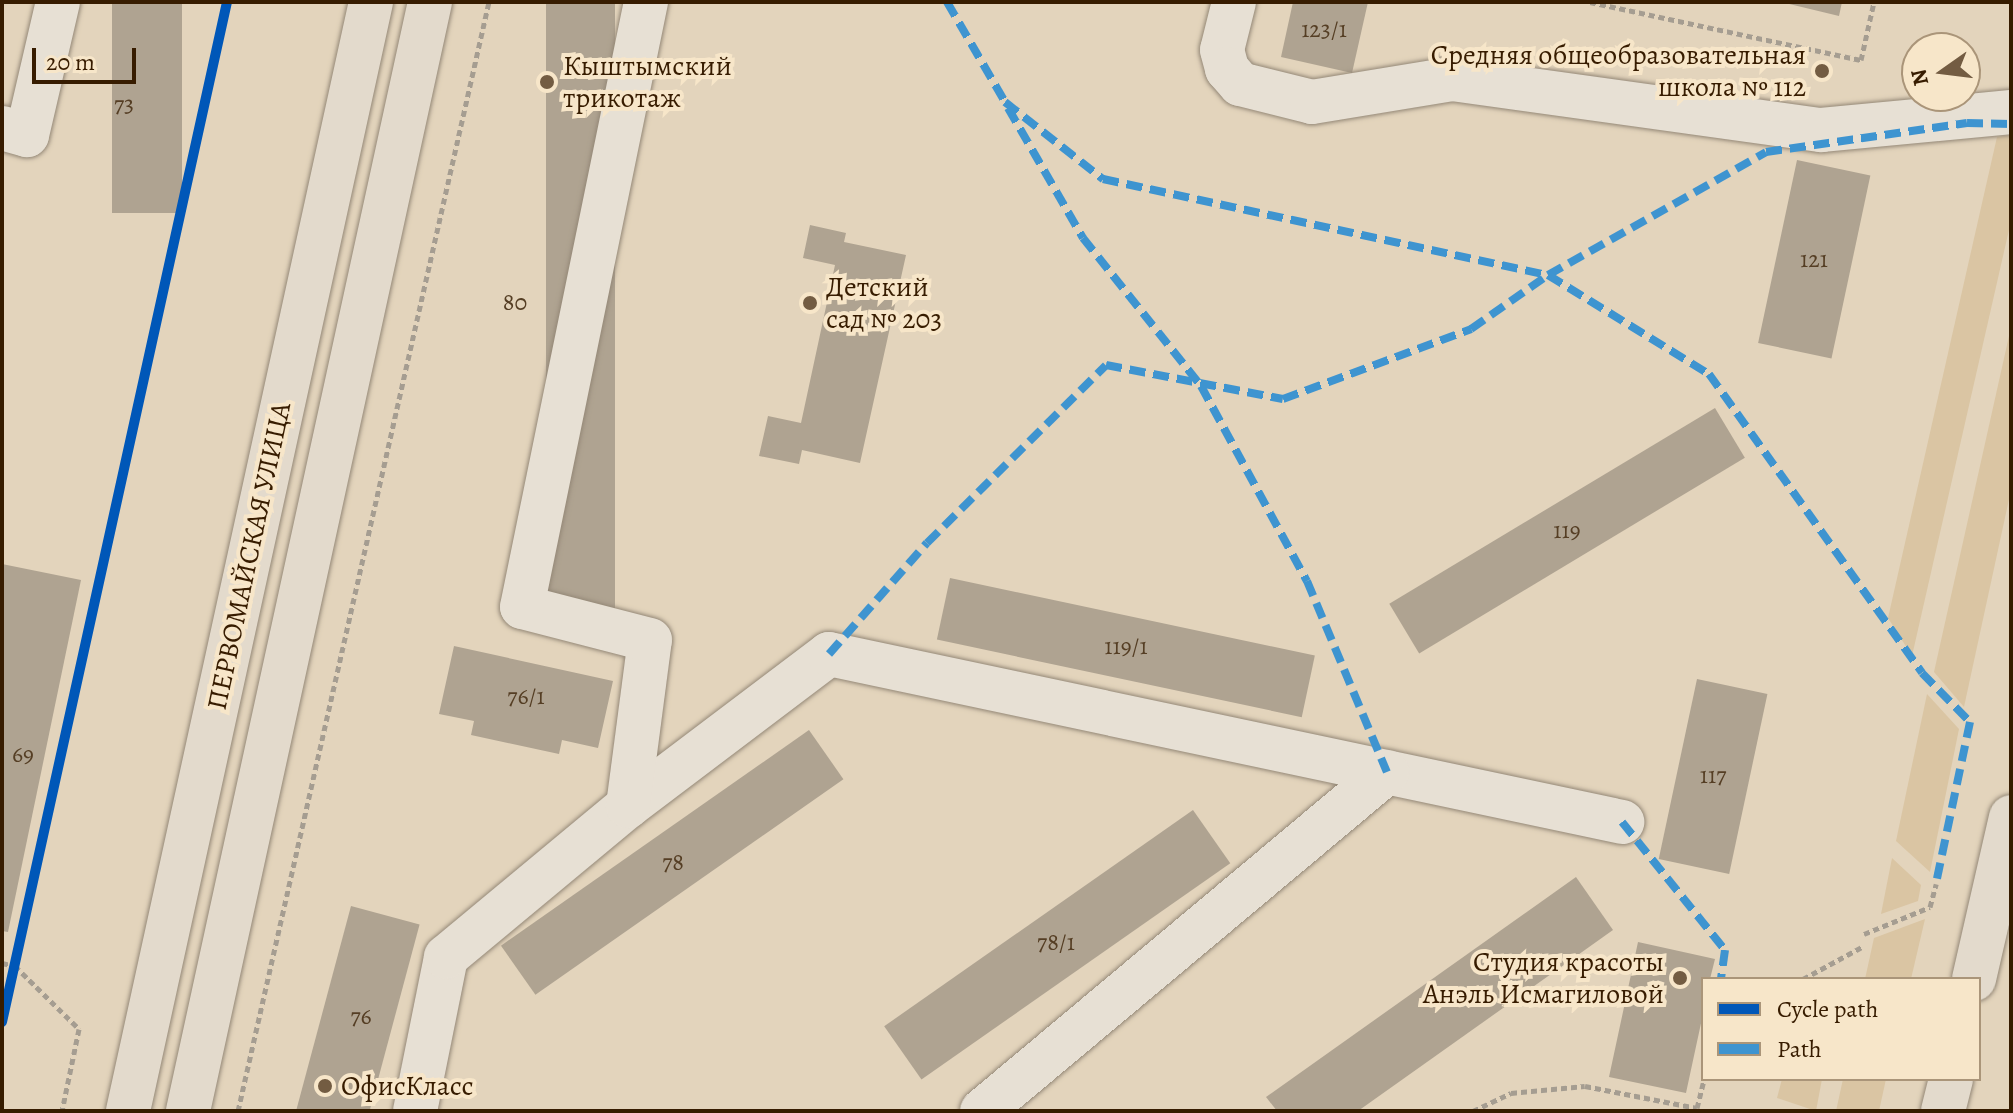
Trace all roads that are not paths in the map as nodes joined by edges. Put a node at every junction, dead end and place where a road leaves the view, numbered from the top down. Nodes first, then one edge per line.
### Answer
1 (58, 2) edge
2 (371, 2) edge
3 (430, 2) edge
4 (646, 2) edge
5 (1234, 2) edge
6 (2011, 112) edge
7 (2, 128) edge
8 (1387, 772) junction
9 (628, 806) junction
10 (2011, 817) edge
11 (1622, 822) dead end
12 (1974, 977) edge
13 (1950, 1081) edge
14 (128, 1111) edge
15 (188, 1111) edge
16 (415, 1111) edge
17 (982, 1111) edge
18 (1943, 1111) edge

1 - 7 lane
2 - 14 main road, ПЕРВОМАЙСКАЯ УЛИЦА
3 - 15 main road, ПЕРВОМАЙСКАЯ УЛИЦА
4 - 9 lane
5 - 6 lane
8 - 9 lane
8 - 11 lane
8 - 17 lane
9 - 16 lane
10 - 12 main road
13 - 18 main road

